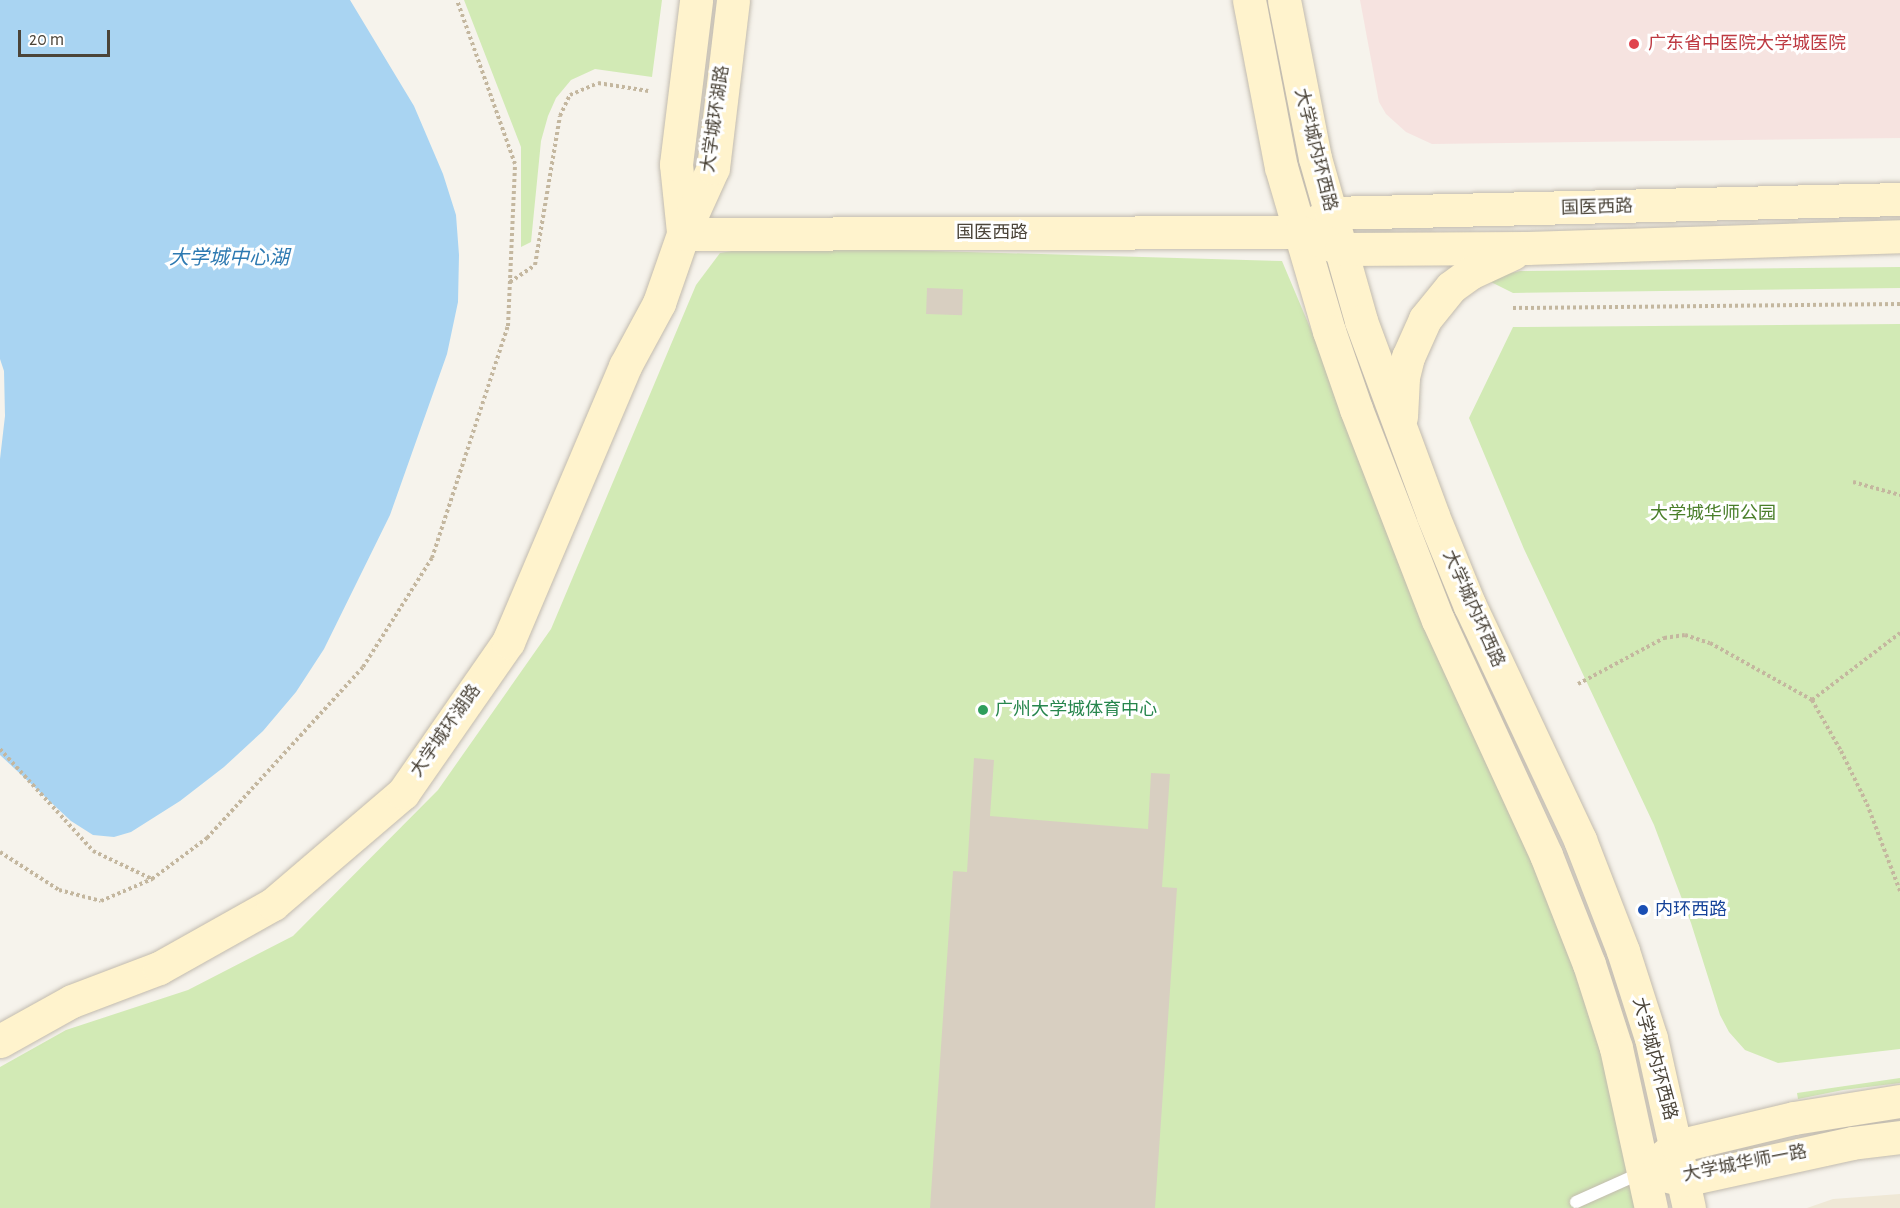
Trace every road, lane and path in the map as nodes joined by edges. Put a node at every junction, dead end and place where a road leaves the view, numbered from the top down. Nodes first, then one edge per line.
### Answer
1 (457, 0) edge
2 (696, 0) edge
3 (733, 0) edge
4 (1249, 0) edge
5 (1284, 0) edge
6 (648, 91) dead end
7 (1900, 199) edge
8 (1331, 213) junction
9 (1300, 232) junction
10 (683, 234) junction
11 (1900, 236) edge
12 (1527, 248) junction
13 (1341, 249) junction
14 (509, 282) junction
15 (1900, 304) edge
16 (1513, 308) dead end
17 (1402, 431) junction
18 (1853, 482) dead end
19 (1900, 495) edge
20 (1900, 633) edge
21 (1578, 684) dead end
22 (1812, 700) junction
23 (0, 749) edge
24 (0, 852) edge
25 (152, 879) junction
26 (1900, 891) edge
27 (0, 1041) edge
28 (1900, 1101) edge
29 (1900, 1137) edge
30 (1677, 1146) junction
31 (1644, 1172) junction
32 (1687, 1194) edge
33 (1576, 1203) dead end
34 (1651, 1208) edge

1 - 14 path
2 - 10 main road, 大学城环湖路
3 - 10 main road, 大学城环湖路
4 - 9 main road, 大学城内环西路
5 - 8 main road, 大学城内环西路
6 - 14 path
7 - 8 main road, 国医西路
8 - 9 main road
8 - 13 main road, 大学城内环西路
9 - 10 main road, 国医西路
9 - 13 main road, 国医西路
9 - 31 main road, 大学城内环西路
10 - 27 main road, 大学城环湖路
11 - 12 main road, 国医西路
12 - 13 main road, 国医西路
12 - 17 main road
13 - 17 main road, 大学城内环西路
14 - 25 path
15 - 16 path
17 - 30 main road, 大学城内环西路
18 - 19 path
20 - 22 path
21 - 22 path
22 - 26 path
23 - 25 path
24 - 25 path
28 - 30 main road, 大学城华师一路
29 - 32 main road, 大学城华师一路
30 - 31 main road, 大学城华师一路
30 - 32 main road, 大学城内环西路
31 - 32 main road, 大学城华师一路
31 - 33 lane
31 - 34 main road, 大学城内环西路

